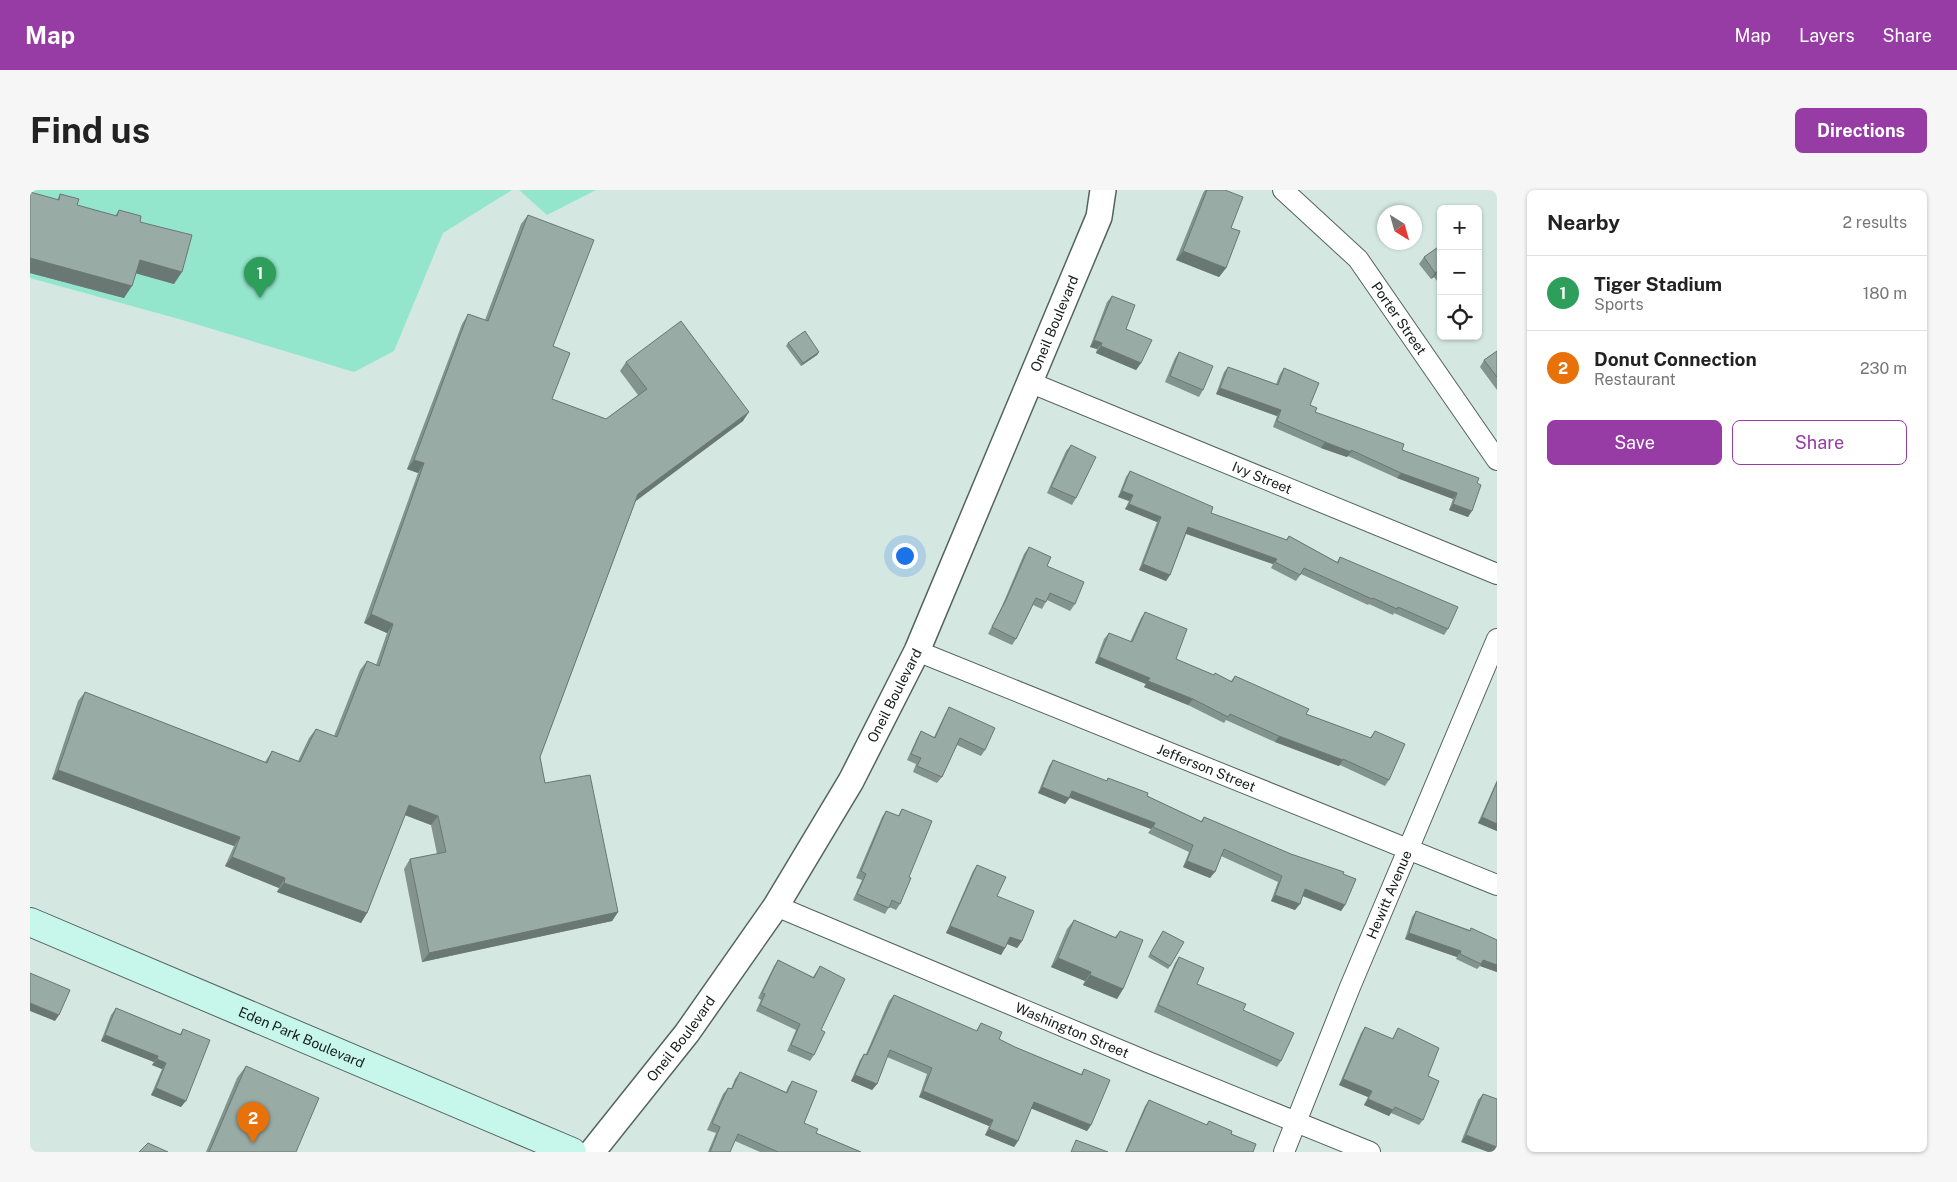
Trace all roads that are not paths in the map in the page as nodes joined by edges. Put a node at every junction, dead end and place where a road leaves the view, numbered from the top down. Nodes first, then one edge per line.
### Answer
1 (1103, 190) edge
2 (1283, 190) edge
3 (1029, 382) junction
4 (1497, 460) edge
5 (1497, 574) edge
6 (1497, 639) edge
7 (917, 651) junction
8 (1408, 850) junction
9 (1497, 885) edge
10 (776, 906) junction
11 (30, 922) edge
12 (1296, 1122) junction
13 (572, 1152) edge
14 (592, 1152) edge
15 (1284, 1152) edge
16 (1370, 1152) edge

1 - 3 street, Oneil Boulevard
2 - 4 street, Porter Street
3 - 5 street, Ivy Street
3 - 7 street, Oneil Boulevard
6 - 8 street, Hewitt Avenue
7 - 8 street, Jefferson Street
7 - 10 street, Oneil Boulevard
8 - 9 street, Jefferson Street
8 - 12 street, Hewitt Avenue
10 - 12 street, Washington Street
10 - 14 street, Oneil Boulevard
11 - 13 main road, Eden Park Boulevard
12 - 15 street, Hewitt Avenue
12 - 16 street, Washington Street

